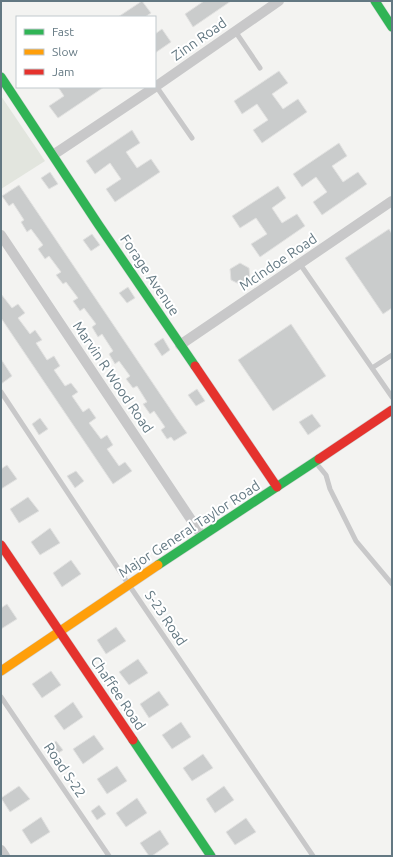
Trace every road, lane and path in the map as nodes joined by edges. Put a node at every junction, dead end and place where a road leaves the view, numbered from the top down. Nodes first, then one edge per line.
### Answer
1 (279, 1) edge
2 (375, 1) edge
3 (392, 27) edge
4 (235, 31) junction
5 (260, 68) dead end
6 (1, 78) edge
7 (156, 86) edge
8 (154, 88) edge
9 (156, 88) edge
10 (192, 138) dead end
11 (54, 155) junction
12 (392, 202) edge
13 (1, 235) edge
14 (300, 264) junction
15 (180, 345) junction
16 (392, 355) edge
17 (372, 368) junction
18 (1, 392) edge
19 (392, 397) edge
20 (392, 410) edge
21 (315, 462) junction
22 (277, 487) junction
23 (202, 536) junction
24 (1, 545) edge
25 (392, 584) edge
26 (129, 585) junction
27 (59, 631) junction
28 (1, 671) edge
29 (1, 697) edge
30 (1, 850) edge
31 (5, 856) edge
32 (109, 856) edge
33 (211, 856) edge
34 (313, 856) edge

1 - 4 street, Zinn Road
2 - 3 street
4 - 5 lane
4 - 7 street, Zinn Road
6 - 11 street, Forage Avenue
8 - 11 street, Zinn Road
9 - 10 lane
11 - 15 street, Forage Avenue
12 - 14 street, McIndoe Road
13 - 23 street, Marvin R Wood Road
14 - 15 street, McIndoe Road
14 - 17 lane
15 - 22 street, Forage Avenue
16 - 17 lane
17 - 19 lane
18 - 26 lane, S-23 Road
20 - 21 street, Major General Taylor Road
21 - 22 street, Major General Taylor Road
21 - 25 lane
22 - 23 street, Major General Taylor Road
23 - 26 street, Major General Taylor Road
24 - 27 street, Chaffee Road
26 - 27 street, Major General Taylor Road
26 - 34 lane, S-23 Road
27 - 28 street, Major General Taylor Road
27 - 33 street, Chaffee Road
29 - 32 lane, Road S-22
30 - 31 street

